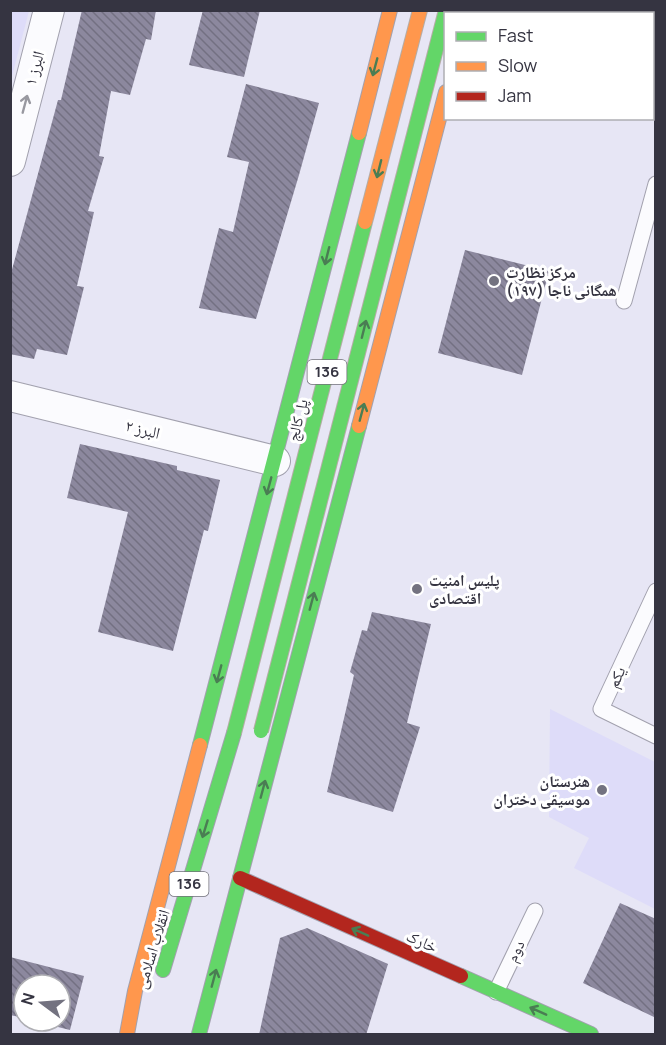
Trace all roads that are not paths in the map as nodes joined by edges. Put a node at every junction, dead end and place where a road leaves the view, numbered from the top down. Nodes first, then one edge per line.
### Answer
1 (50, 10) edge
2 (390, 10) edge
3 (420, 10) edge
4 (444, 18) edge
5 (444, 99) edge
6 (352, 153) junction
7 (428, 159) junction
8 (10, 161) edge
9 (656, 184) edge
10 (624, 301) dead end
11 (10, 396) edge
12 (275, 461) junction
13 (656, 591) edge
14 (234, 733) joint
15 (656, 736) edge
16 (259, 737) dead end
17 (240, 878) junction
18 (535, 911) dead end
19 (158, 987) dead end
20 (496, 992) junction
21 (573, 1031) edge
22 (127, 1035) edge
23 (199, 1035) edge
24 (591, 1035) edge

8 -> 1 street, البرز ۱
2 -> 6 main road
3 -> 14 main road, پل کالج / 136, bridge
16 -> 4 main road, 136, bridge
5 - 7 main road
6 - 7 main road
6 -> 12 main road
17 -> 7 main road
9 - 10 lane
11 - 12 street, البرز ۲
12 -> 22 main road
13 - 15 lane, یکم
14 -> 19 main road, انقلاب اسلامی / 136
20 -> 17 main road, خارک
23 -> 17 main road
18 - 20 lane, دوم
21 -> 20 main road, خارک
21 - 24 main road, خارک

